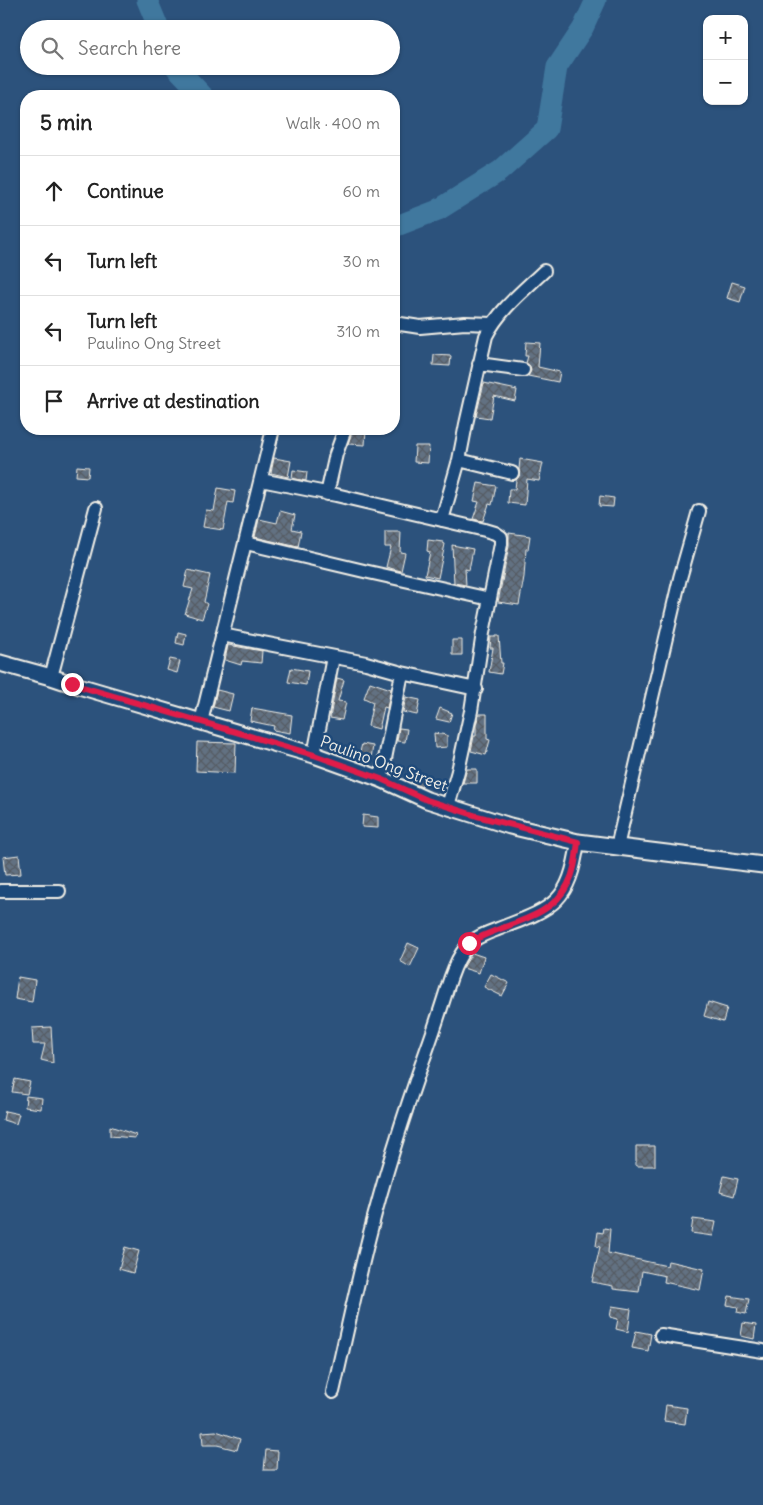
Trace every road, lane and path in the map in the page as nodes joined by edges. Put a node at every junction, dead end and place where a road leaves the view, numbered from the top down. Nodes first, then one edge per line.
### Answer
1 (544, 271) dead end
2 (400, 324) edge
3 (492, 324) junction
4 (479, 364) junction
5 (523, 370) dead end
6 (271, 435) edge
7 (343, 435) edge
8 (459, 460) junction
9 (512, 473) dead end
10 (261, 480) junction
11 (327, 494) junction
12 (96, 508) dead end
13 (699, 511) dead end
14 (442, 520) junction
15 (246, 543) junction
16 (490, 599) junction
17 (222, 634) junction
18 (333, 657) junction
19 (0, 663) edge
20 (402, 673) junction
21 (51, 677) junction
22 (476, 689) junction
23 (201, 722) junction
24 (314, 755) junction
25 (381, 779) junction
26 (448, 806) junction
27 (578, 842) junction
28 (618, 847) junction
29 (763, 865) edge
30 (58, 891) dead end
31 (0, 892) edge
32 (661, 1335) dead end
33 (763, 1351) edge
34 (334, 1392) dead end

1 - 3 street
2 - 3 street
3 - 4 street
4 - 5 street
4 - 8 street
6 - 10 street
7 - 11 street
8 - 9 street
8 - 14 street
10 - 11 street
10 - 15 street
11 - 14 street
12 - 21 street
13 - 28 street
14 - 16 street
15 - 16 street
15 - 17 street
16 - 22 street
17 - 18 street
17 - 23 street
18 - 20 street
18 - 24 street
19 - 21 street, Paulino Ong Street
20 - 22 street
20 - 25 street
21 - 23 street, Paulino Ong Street
22 - 26 street
23 - 24 street, Paulino Ong Street
24 - 25 street, Paulino Ong Street
25 - 26 street, Paulino Ong Street
26 - 27 street, Paulino Ong Street
27 - 28 street, Paulino Ong Street
27 - 34 street
28 - 29 street, Paulino Ong Street
30 - 31 street
32 - 33 street

